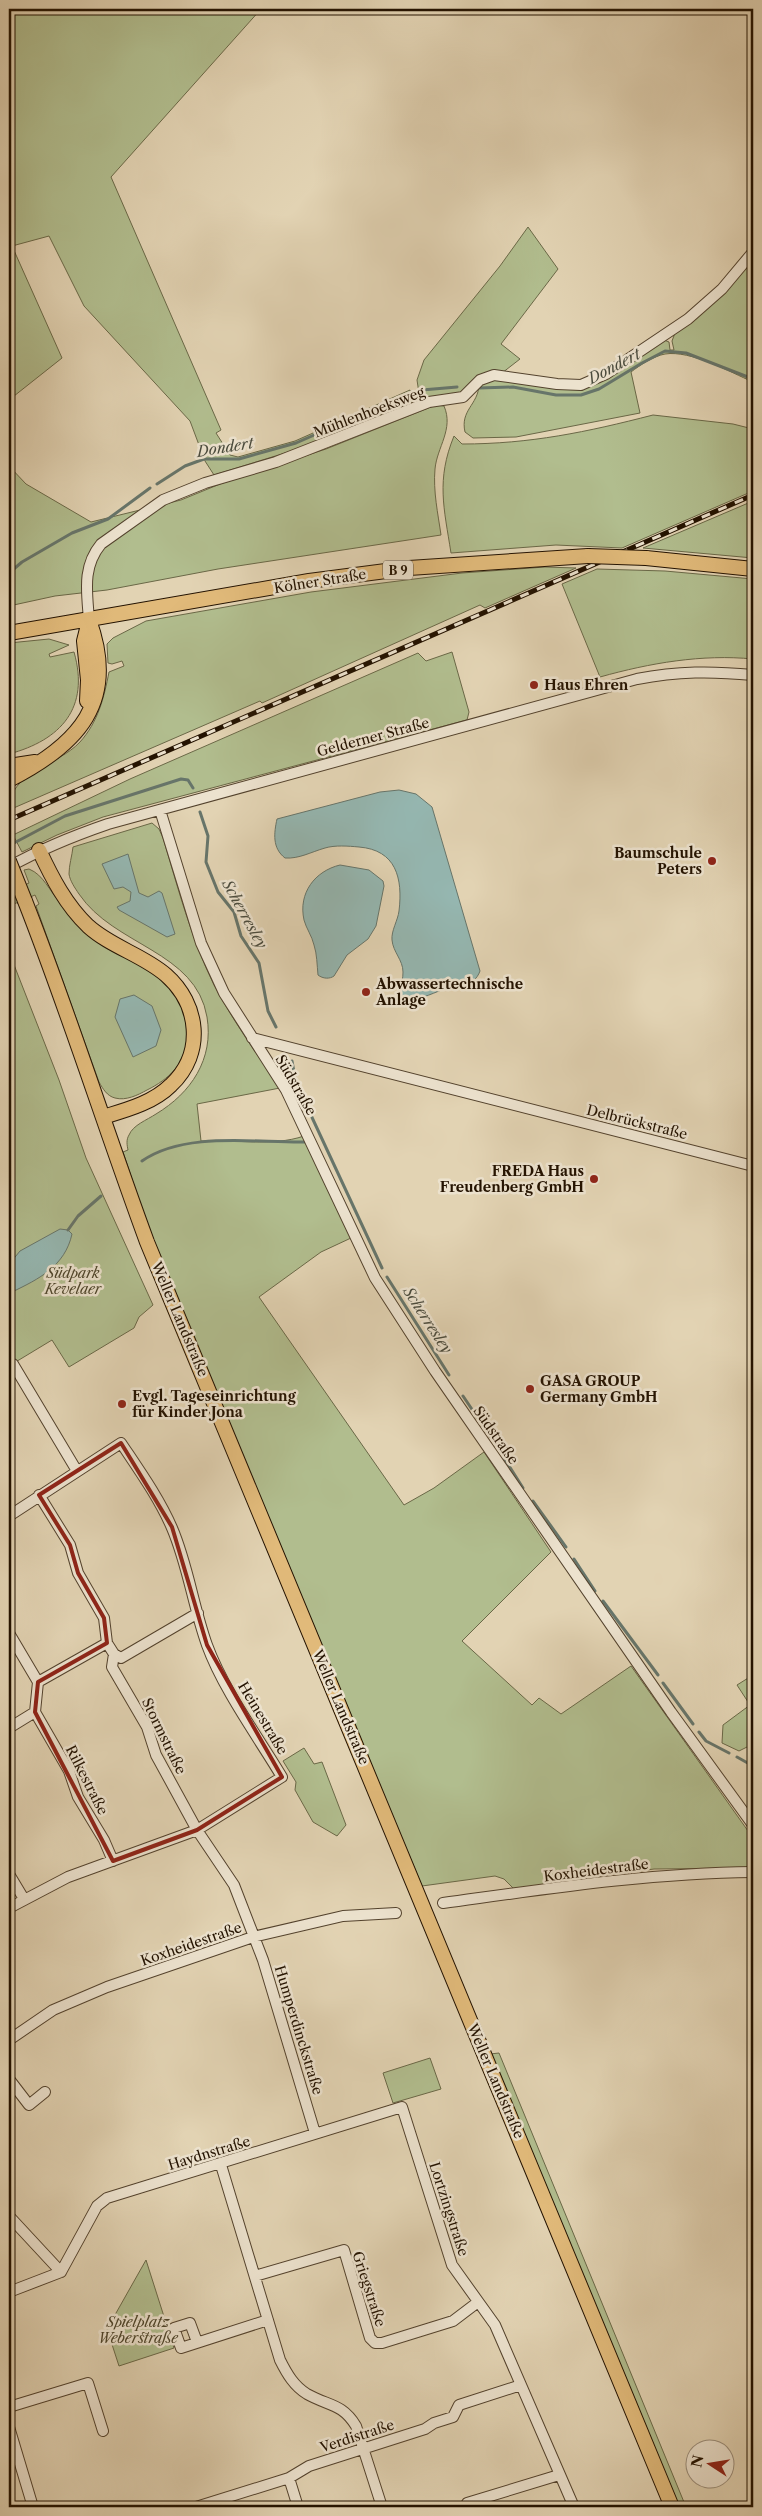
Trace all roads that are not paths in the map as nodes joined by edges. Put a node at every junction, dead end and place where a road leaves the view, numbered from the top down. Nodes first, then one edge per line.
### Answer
1 (753, 252) edge
2 (753, 569) edge
3 (89, 620) junction
4 (9, 633) edge
5 (753, 675) edge
6 (9, 777) edge
7 (160, 810) junction
8 (39, 850) junction
9 (9, 861) edge
10 (9, 867) edge
11 (252, 1038) junction
12 (515, 1105) joint
13 (103, 1118) junction
14 (753, 1166) edge
15 (13, 1364) dead end
16 (77, 1471) junction
17 (39, 1495) junction
18 (9, 1516) edge
19 (198, 1613) junction
20 (9, 1633) edge
21 (107, 1643) junction
22 (114, 1654) junction
23 (38, 1682) junction
24 (35, 1712) junction
25 (9, 1728) edge
26 (753, 1825) edge
27 (197, 1830) junction
28 (113, 1861) junction
29 (753, 1872) edge
30 (9, 1874) edge
31 (24, 1899) junction
32 (443, 1903) dead end
33 (9, 1908) edge
34 (396, 1913) dead end
35 (253, 1937) junction
36 (9, 2040) edge
37 (9, 2079) edge
38 (45, 2092) dead end
39 (402, 2107) joint
40 (315, 2132) junction
41 (221, 2164) junction
42 (9, 2216) edge
43 (61, 2272) junction
44 (255, 2276) junction
45 (9, 2292) edge
46 (478, 2302) junction
47 (268, 2320) junction
48 (197, 2342) dead end
49 (521, 2385) junction
50 (9, 2407) edge
51 (9, 2427) edge
52 (103, 2431) dead end
53 (363, 2448) junction
54 (559, 2475) junction
55 (289, 2478) junction
56 (467, 2503) dead end
57 (33, 2507) edge
58 (196, 2507) edge
59 (298, 2507) edge
60 (382, 2507) edge
61 (574, 2507) edge
62 (672, 2507) edge

1 - 3 street, Mühlenhoeksweg
2 - 3 main road, Kölner Straße / B 9, bridge
3 - 4 main road, Kölner Straße / B 9
3 - 6 main road
5 - 7 street, Gelderner Straße
7 - 8 street, Gelderner Straße
7 - 11 street, Südstraße
8 - 10 street, Gelderner Straße
8 - 13 main road
9 - 13 main road, Weller Landstraße, bridge
11 - 12 street, Südstraße
11 - 26 street, Südstraße
12 - 14 street, Delbrückstraße
13 - 62 main road, Weller Landstraße
15 - 16 street
16 - 17 street, Heinestraße
16 - 19 street, Heinestraße
17 - 18 street, Heinestraße
17 - 21 street
19 - 22 street
19 - 27 street, Heinestraße
20 - 23 street
21 - 22 street
21 - 23 street
22 - 27 street, Stormstraße
23 - 24 street
24 - 25 street
24 - 28 street, Rilkestraße
27 - 28 street, Heinestraße
27 - 35 street, Stormstraße
28 - 31 street, Heinestraße
29 - 32 street, Koxheidestraße
30 - 31 street
31 - 33 street, Heinestraße
34 - 35 street, Koxheidestraße
35 - 36 street, Koxheidestraße
35 - 40 street, Humperdinckstraße
37 - 38 street
39 - 40 street, Haydnstraße
39 - 46 street, Lortzingstraße
40 - 41 street, Haydnstraße
41 - 43 street, Haydnstraße
41 - 44 street
42 - 43 street
43 - 45 street
44 - 46 street, Griegstraße
44 - 47 street
46 - 49 street, Lortzingstraße
47 - 48 street
47 - 53 street
49 - 53 street, Verdistraße
49 - 54 street, Lortzingstraße
50 - 52 street
51 - 57 street
53 - 55 street, Verdistraße
53 - 60 street
54 - 56 street
54 - 61 street, Lortzingstraße
55 - 58 street, Verdistraße
55 - 59 street

